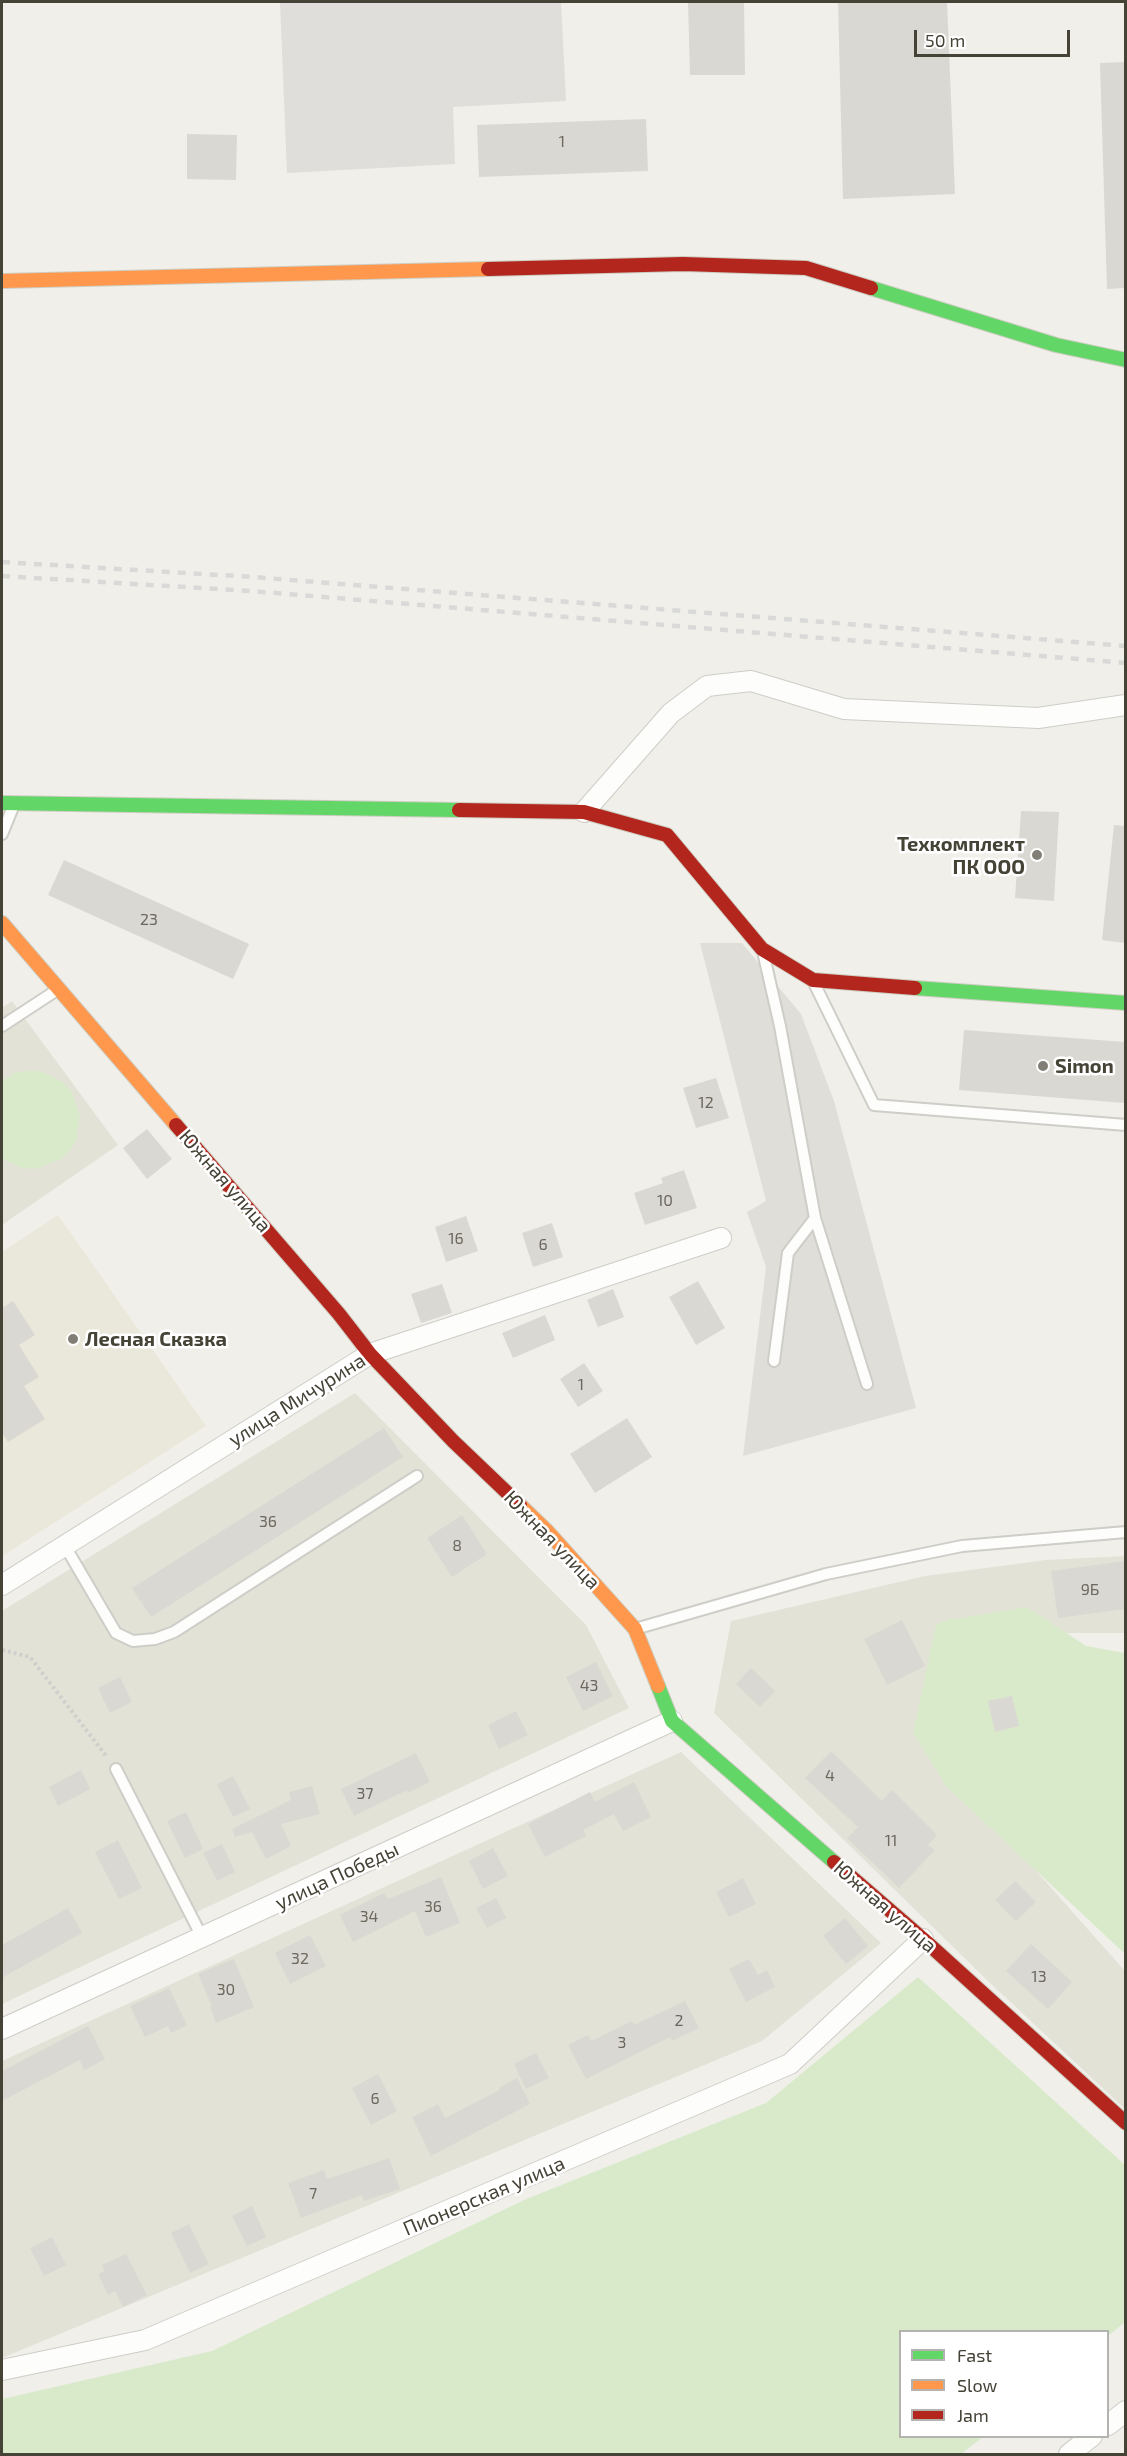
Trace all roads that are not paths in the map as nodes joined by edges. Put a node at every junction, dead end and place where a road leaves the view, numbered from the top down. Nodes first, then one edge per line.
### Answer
1 (2, 281) edge
2 (1125, 360) edge
3 (1125, 705) edge
4 (8, 803) edge
5 (584, 812) junction
6 (2, 834) edge
7 (2, 923) edge
8 (762, 949) junction
9 (813, 980) junction
10 (59, 989) junction
11 (1125, 1004) edge
12 (2, 1026) edge
13 (1125, 1125) edge
14 (815, 1218) junction
15 (721, 1238) dead end
16 (370, 1354) junction
17 (774, 1361) dead end
18 (867, 1384) dead end
19 (417, 1476) dead end
20 (1125, 1532) edge
21 (64, 1546) junction
22 (2, 1585) edge
23 (635, 1629) junction
24 (672, 1722) junction
25 (116, 1769) road end
26 (202, 1937) junction
27 (922, 1940) junction
28 (2, 2028) edge
29 (1125, 2123) edge
30 (2, 2370) edge
31 (1125, 2411) edge
32 (1109, 2423) edge
33 (1089, 2438) edge
34 (1069, 2454) edge

1 - 2 street
3 - 5 street
4 - 5 street
4 - 6 lane
5 - 8 street
7 - 10 street, Южная улица
8 - 9 street
8 - 14 lane
9 - 11 street
9 - 13 lane
10 - 12 lane
10 - 16 street, Южная улица
14 - 17 lane
14 - 18 lane
15 - 16 street, улица Мичурина
16 - 21 street, улица Мичурина
16 - 23 street, Южная улица
19 - 21 lane
20 - 23 lane
21 - 22 street, улица Мичурина
23 - 24 street, Южная улица
24 - 26 street, улица Победы
24 - 27 street, Южная улица
25 - 26 lane
26 - 28 street, улица Победы
27 - 29 street, Южная улица
27 - 30 street, Пионерская улица
31 - 32 street
33 - 34 street

